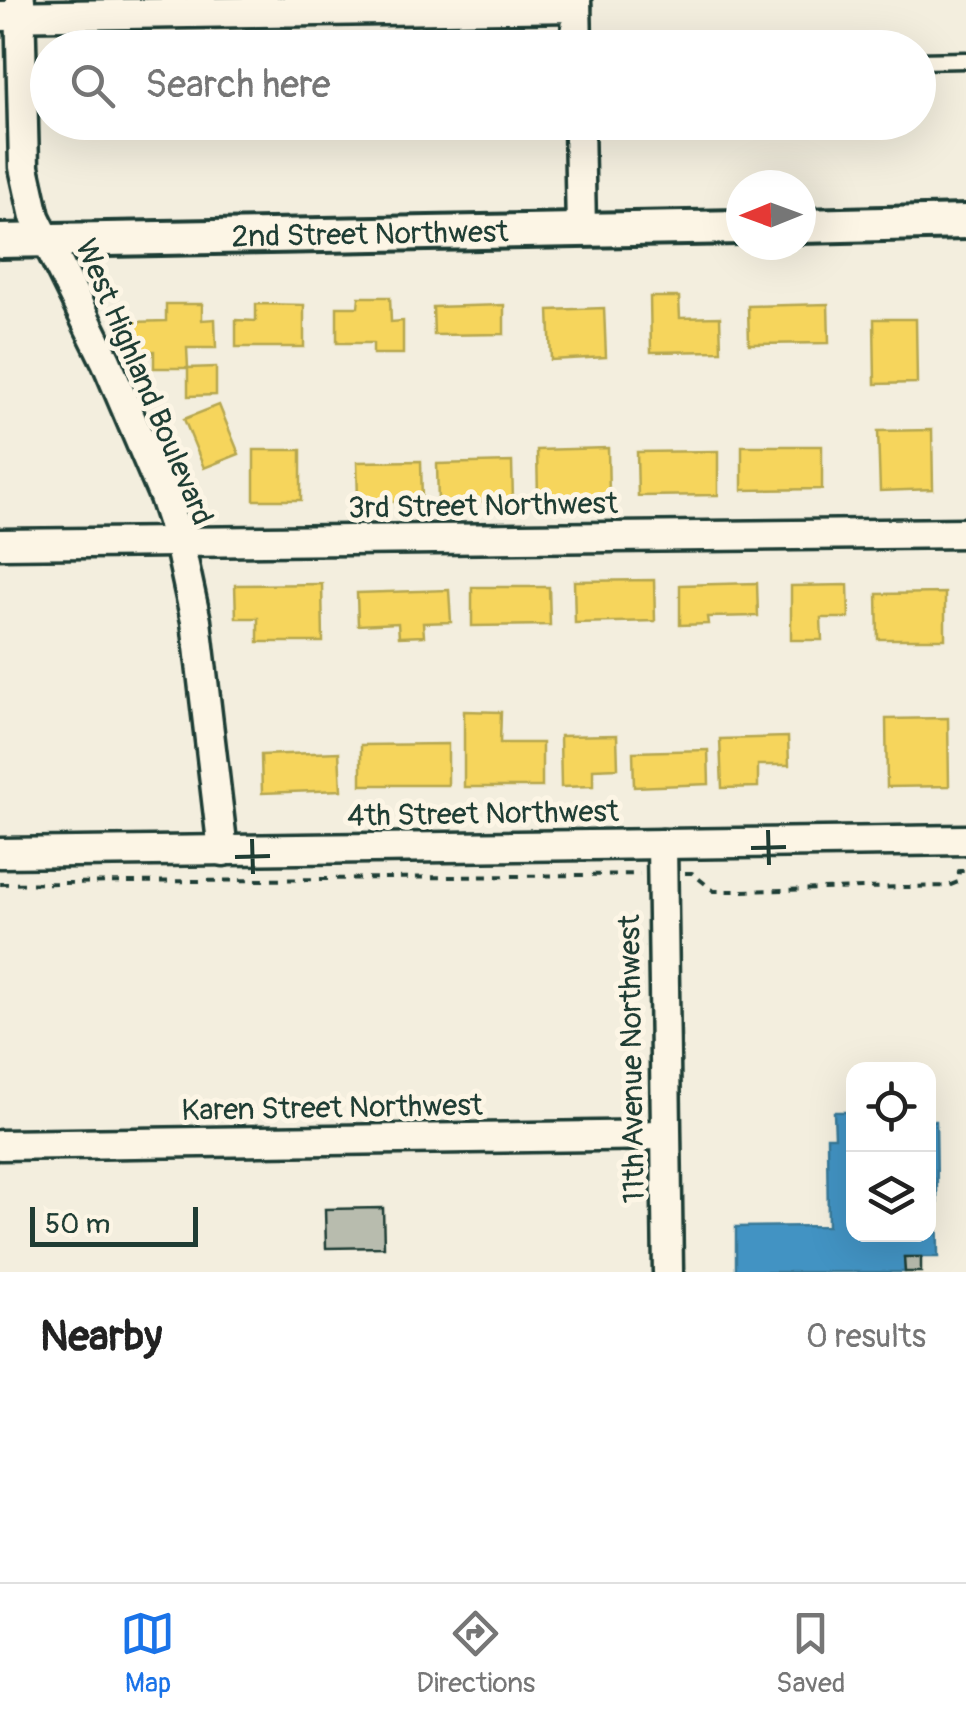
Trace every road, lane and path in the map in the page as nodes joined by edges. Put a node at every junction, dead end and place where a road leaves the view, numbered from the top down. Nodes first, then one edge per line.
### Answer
1 (576, 4) edge
2 (14, 10) edge
3 (577, 30) edge
4 (966, 60) edge
5 (936, 61) edge
6 (578, 140) edge
7 (966, 222) edge
8 (816, 226) edge
9 (726, 228) edge
10 (581, 231) junction
11 (48, 240) junction
12 (0, 241) edge
13 (966, 533) edge
14 (179, 542) junction
15 (0, 544) edge
16 (966, 840) edge
17 (662, 844) junction
18 (223, 850) junction
19 (0, 854) edge
20 (966, 871) edge
21 (662, 874) junction
22 (0, 884) edge
23 (665, 1135) junction
24 (0, 1145) edge
25 (668, 1272) edge

1 - 2 street
1 - 3 street
2 - 11 street, West Highland Boulevard
4 - 5 lane
6 - 10 street
7 - 8 street
9 - 10 street, 2nd Street Northwest
10 - 11 street, 2nd Street Northwest
11 - 12 street, 2nd Street Northwest
11 - 14 street, West Highland Boulevard
13 - 14 street, 3rd Street Northwest
14 - 15 street, 3rd Street Northwest
14 - 18 street, West Highland Boulevard
16 - 17 street, 4th Street Northwest
17 - 18 street, 4th Street Northwest
17 - 21 street, 11th Avenue Northwest
18 - 19 street, 4th Street Northwest
20 - 21 path
21 - 22 path
21 - 23 street, 11th Avenue Northwest
23 - 24 street, Karen Street Northwest
23 - 25 street, 11th Avenue Northwest

